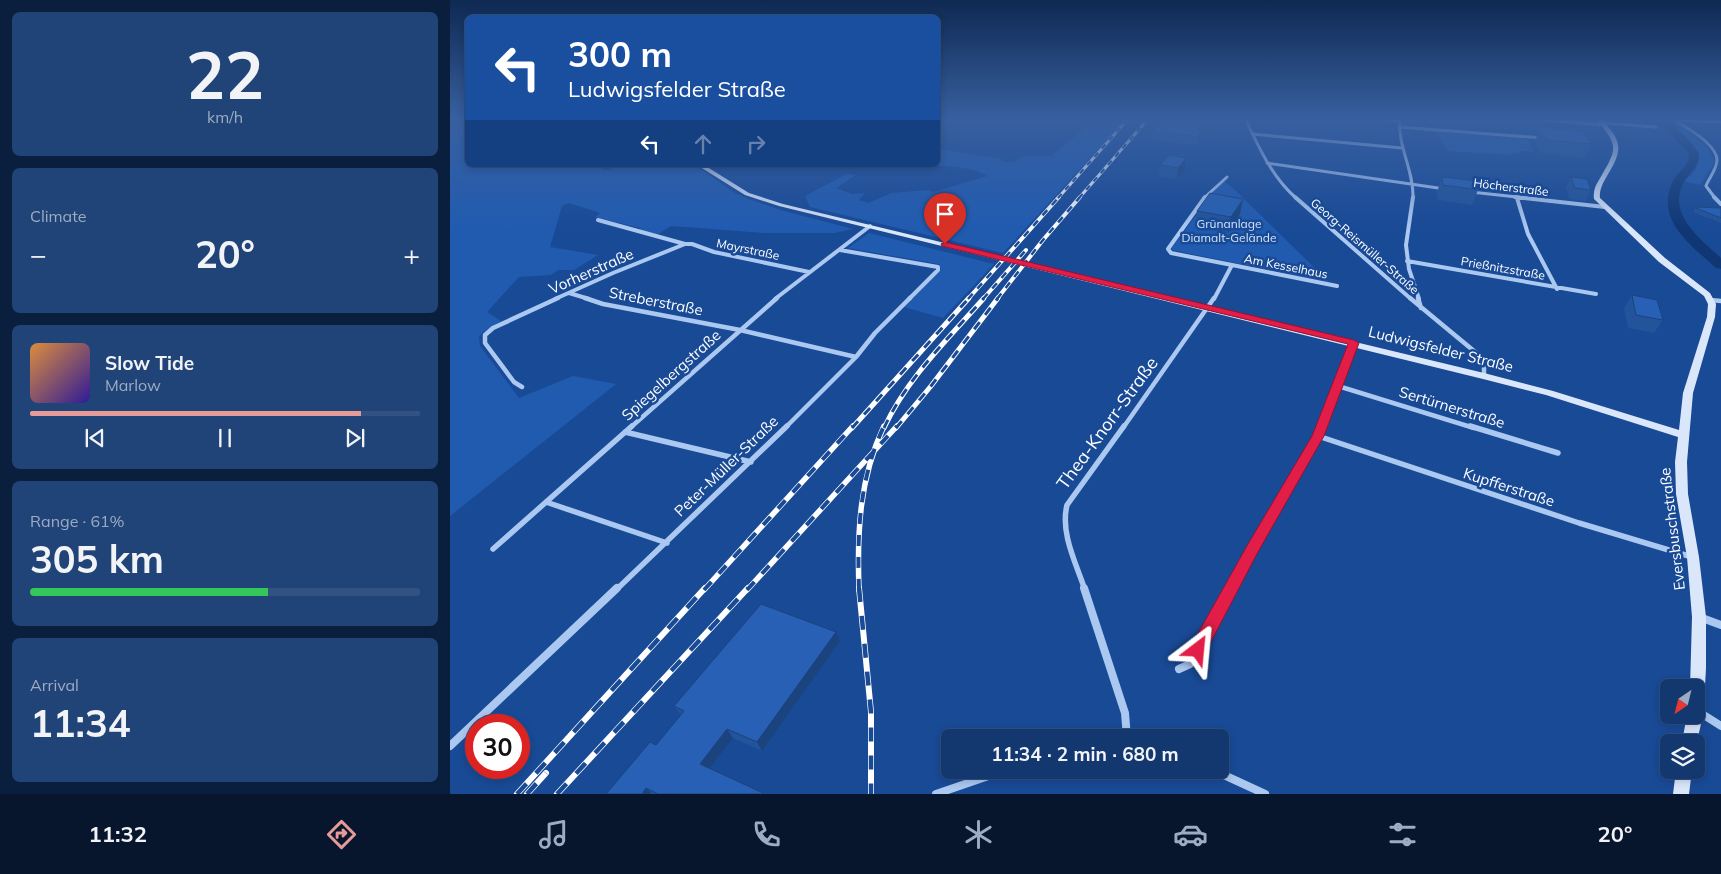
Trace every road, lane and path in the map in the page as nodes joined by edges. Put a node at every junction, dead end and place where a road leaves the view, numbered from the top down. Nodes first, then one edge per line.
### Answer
1 (1264, 155) edge
2 (1404, 155) edge
3 (1616, 155) edge
4 (1715, 155) edge
5 (1268, 163) junction
6 (703, 167) edge
7 (1227, 176) dead end
8 (1414, 185) junction
9 (1450, 190) edge
10 (1468, 192) edge
11 (1517, 198) junction
12 (1721, 204) edge
13 (1605, 207) junction
14 (598, 220) dead end
15 (870, 226) junction
16 (685, 244) junction
17 (840, 250) junction
18 (1407, 261) junction
19 (1232, 265) junction
20 (809, 272) junction
21 (1337, 286) dead end
22 (1557, 289) junction
23 (569, 293) junction
24 (1596, 294) dead end
25 (1710, 300) junction
26 (1721, 301) edge
27 (1208, 308) junction
28 (1421, 308) junction
29 (740, 330) junction
30 (1354, 343) junction
31 (856, 357) junction
32 (1484, 376) junction
33 (1338, 386) junction
34 (522, 387) dead end
35 (625, 432) junction
36 (1683, 435) junction
37 (1318, 436) junction
38 (1558, 453) dead end
39 (751, 462) junction
40 (546, 502) junction
41 (667, 543) junction
42 (493, 549) dead end
43 (1693, 557) junction
44 (1699, 618) junction
45 (1721, 625) edge
46 (1179, 669) dead end
47 (1699, 679) edge
48 (1705, 716) edge
49 (1721, 726) edge
50 (1126, 729) edge
51 (450, 746) edge
52 (1229, 777) edge
53 (980, 779) edge
54 (1683, 779) edge
55 (936, 794) edge
56 (1265, 794) edge
57 (1681, 794) edge

1 - 5 street, Georg-Reismüller-Straße
2 - 8 street
3 - 13 street
4 - 12 street
5 - 8 street, Höcherstraße
5 - 28 street, Georg-Reismüller-Straße
6 - 15 street, Ludwigsfelder Straße
7 - 19 street, Am Kesselhaus
8 - 9 street, Höcherstraße
8 - 18 street
10 - 11 street, Höcherstraße
11 - 13 street, Höcherstraße
11 - 22 street
13 - 25 street
14 - 16 street, Vorherstraße
15 - 17 street, Spiegelbergstraße
15 - 27 street, Ludwigsfelder Straße
16 - 20 street, Mayrstraße
16 - 23 street, Vorherstraße
17 - 20 street, Spiegelbergstraße
17 - 31 street, Peter-Müller-Straße
18 - 22 street, Prießnitzstraße
18 - 28 street
19 - 21 street, Am Kesselhaus
19 - 27 street, Thea-Knorr-Straße
20 - 29 street, Spiegelbergstraße
22 - 24 street, Prießnitzstraße
23 - 29 street, Streberstraße
23 - 34 street, Vorherstraße
25 - 26 street
25 - 36 street, Eversbuschstraße
27 - 30 street, Ludwigsfelder Straße
27 - 50 street, Thea-Knorr-Straße
28 - 32 street, Georg-Reismüller-Straße
29 - 31 street, Streberstraße
29 - 35 street, Spiegelbergstraße
30 - 32 street, Ludwigsfelder Straße
30 - 33 street
31 - 39 street, Peter-Müller-Straße
32 - 36 street, Ludwigsfelder Straße
33 - 37 street
33 - 38 street, Sertürnerstraße
35 - 39 street
35 - 40 street, Spiegelbergstraße
36 - 43 street, Eversbuschstraße
37 - 43 street, Kupfferstraße
37 - 46 street
39 - 41 street, Peter-Müller-Straße
40 - 41 street
40 - 42 street, Spiegelbergstraße
41 - 51 street, Peter-Müller-Straße
43 - 44 street, Eversbuschstraße
44 - 45 street
44 - 47 street, Eversbuschstraße
48 - 49 street
52 - 56 street
53 - 55 street
54 - 57 street

